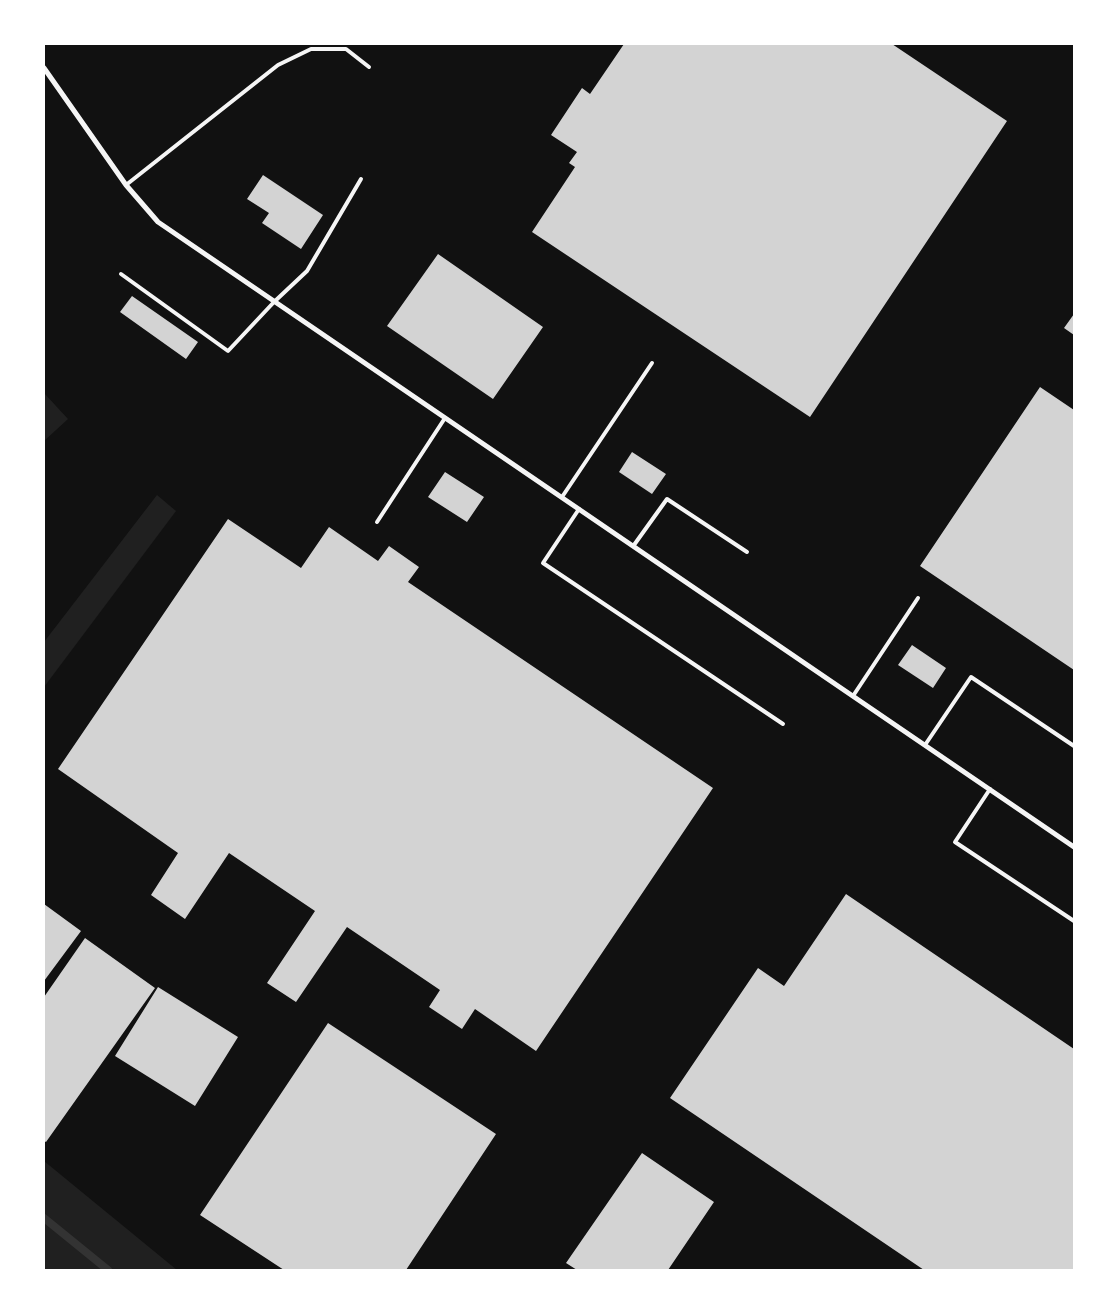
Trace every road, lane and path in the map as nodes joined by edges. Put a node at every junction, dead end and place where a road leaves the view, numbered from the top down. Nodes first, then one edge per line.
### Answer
1 (369, 67) dead end
2 (44, 68) edge
3 (361, 179) dead end
4 (126, 185) junction
5 (121, 274) dead end
6 (274, 302) junction
7 (652, 363) dead end
8 (445, 418) junction
9 (562, 497) junction
10 (579, 509) junction
11 (377, 522) dead end
12 (634, 545) junction
13 (747, 552) dead end
14 (918, 598) dead end
15 (853, 696) junction
16 (783, 724) dead end
17 (926, 745) junction
18 (1074, 746) edge
19 (990, 789) junction
20 (1074, 847) edge
21 (1074, 921) edge

1 - 4 lane
2 - 4 street
3 - 6 lane
4 - 6 street
5 - 6 lane
6 - 8 street
7 - 9 lane
8 - 9 street
8 - 11 lane
9 - 10 street
10 - 12 street
10 - 16 lane
12 - 13 lane
12 - 15 street
14 - 15 lane
15 - 17 street
17 - 18 lane
17 - 19 street
19 - 20 street
19 - 21 lane

